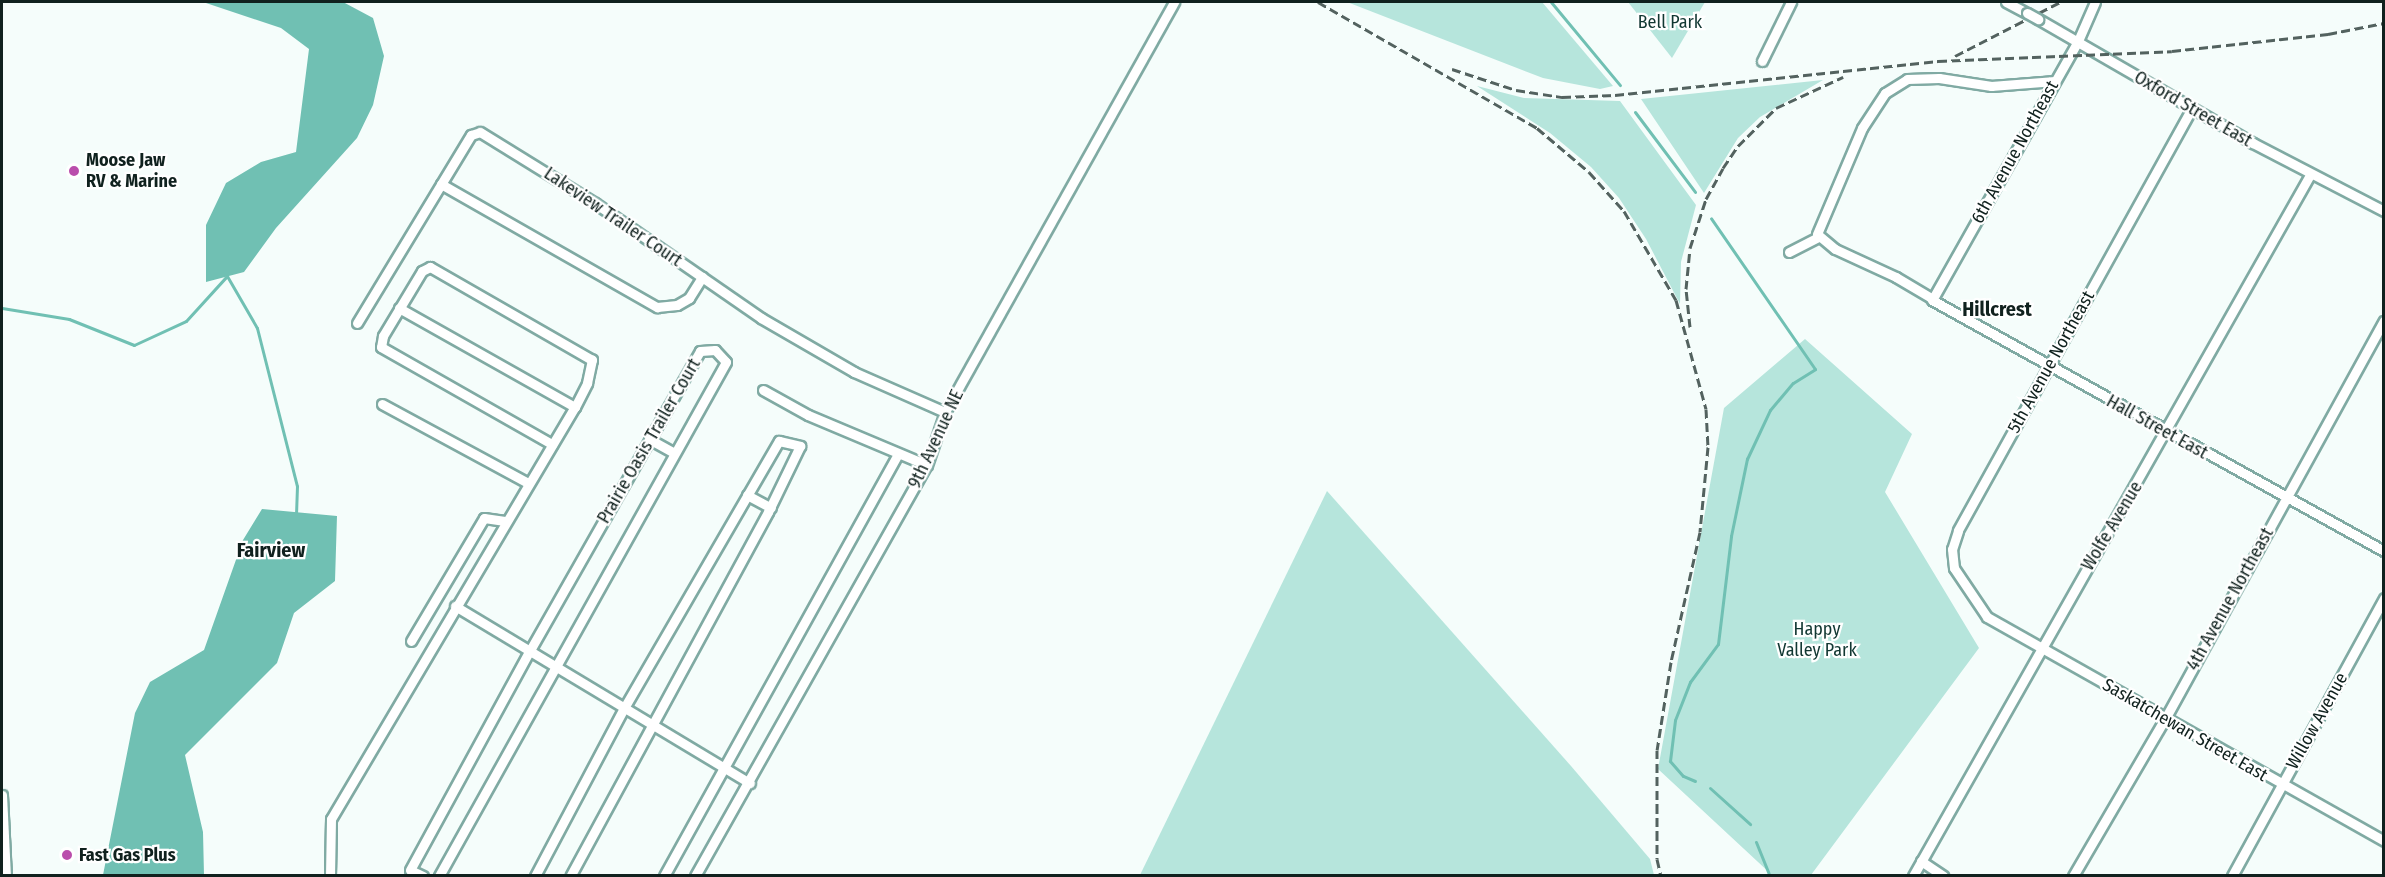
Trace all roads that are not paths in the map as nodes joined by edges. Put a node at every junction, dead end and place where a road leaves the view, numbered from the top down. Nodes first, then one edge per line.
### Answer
1 (1174, 2) edge
2 (1791, 2) edge
3 (2006, 2) edge
4 (2095, 2) edge
5 (2078, 40) junction
6 (1761, 62) dead end
7 (2055, 81) junction
8 (2192, 108) junction
9 (2310, 175) junction
10 (441, 184) junction
11 (2384, 211) edge
12 (1819, 237) junction
13 (1789, 252) dead end
14 (702, 277) junction
15 (1932, 300) junction
16 (399, 308) junction
17 (2384, 321) edge
18 (357, 323) dead end
19 (2049, 366) junction
20 (763, 390) dead end
21 (382, 404) dead end
22 (575, 406) junction
23 (945, 412) junction
24 (2167, 432) junction
25 (649, 439) junction
26 (552, 444) junction
27 (674, 453) junction
28 (898, 454) junction
29 (927, 465) junction
30 (528, 483) junction
31 (747, 495) junction
32 (2286, 497) junction
33 (771, 508) junction
34 (505, 521) junction
35 (2384, 551) edge
36 (2384, 598) edge
37 (455, 606) junction
38 (1987, 617) joint
39 (411, 641) dead end
40 (2039, 647) junction
41 (529, 652) junction
42 (557, 668) junction
43 (624, 708) junction
44 (2166, 717) junction
45 (651, 726) junction
46 (723, 768) junction
47 (750, 783) junction
48 (2281, 786) junction
49 (2, 795) edge
50 (2384, 841) edge
51 (1921, 861) junction
52 (6, 876) edge
53 (330, 876) edge
54 (423, 876) edge
55 (439, 876) edge
56 (536, 876) edge
57 (570, 876) edge
58 (664, 876) edge
59 (695, 876) edge
60 (1913, 876) edge
61 (1943, 876) edge
62 (2073, 876) edge
63 (2232, 876) edge

1 - 23 street, 9th Avenue NE
2 - 6 street
3 - 5 street, Oxford Street East, bridge
4 - 5 street, 6th Avenue Northeast
5 - 7 street, 6th Avenue Northeast
5 - 8 street, Oxford Street East
7 - 12 street
7 - 15 street, 6th Avenue Northeast
8 - 9 street, Oxford Street East
8 - 19 street, 5th Avenue Northeast
9 - 11 street, Oxford Street East
9 - 24 street, Wolfe Avenue
10 - 14 street
10 - 14 street, Lakeview Trailer Court
10 - 18 street, Lakeview Trailer Court
12 - 13 street
12 - 15 street, Hall Street East
14 - 23 street, Lakeview Trailer Court
15 - 19 street, Hall Street East
16 - 22 street
16 - 22 street
16 - 26 street
17 - 32 street, 4th Avenue Northeast
19 - 24 street, Hall Street East
19 - 38 street, 5th Avenue Northeast
20 - 28 street
21 - 30 street
22 - 26 street
23 - 29 street, 9th Avenue NE
24 - 32 street, Hall Street East
24 - 40 street, Wolfe Avenue
25 - 27 street
25 - 27 street, Prairie Oasis Trailer Court
25 - 41 street, Prairie Oasis Trailer Court
26 - 30 street
27 - 42 street, Prairie Oasis Trailer Court
28 - 29 street
28 - 46 street
29 - 47 street, 9th Avenue NE
30 - 34 street
31 - 33 street
31 - 33 street
31 - 43 street
32 - 35 street, Hall Street East
32 - 44 street, 4th Avenue Northeast
33 - 45 street
34 - 37 street
34 - 39 street
36 - 48 street, Willow Avenue
37 - 41 street
37 - 53 street
38 - 40 street, Saskatchewan Street East
40 - 44 street, Saskatchewan Street East
40 - 51 street, Wolfe Avenue
41 - 42 street
41 - 54 street, Prairie Oasis Trailer Court
42 - 43 street
42 - 55 street, Prairie Oasis Trailer Court
43 - 45 street
43 - 56 street
44 - 48 street, Saskatchewan Street East
44 - 62 street, 4th Avenue Northeast
45 - 46 street
45 - 57 street
46 - 47 street
46 - 58 street
47 - 59 street, 9th Avenue NE
48 - 50 street, Saskatchewan Street East
48 - 63 street, Willow Avenue
49 - 52 street
51 - 60 street, Wolfe Avenue
51 - 61 street

